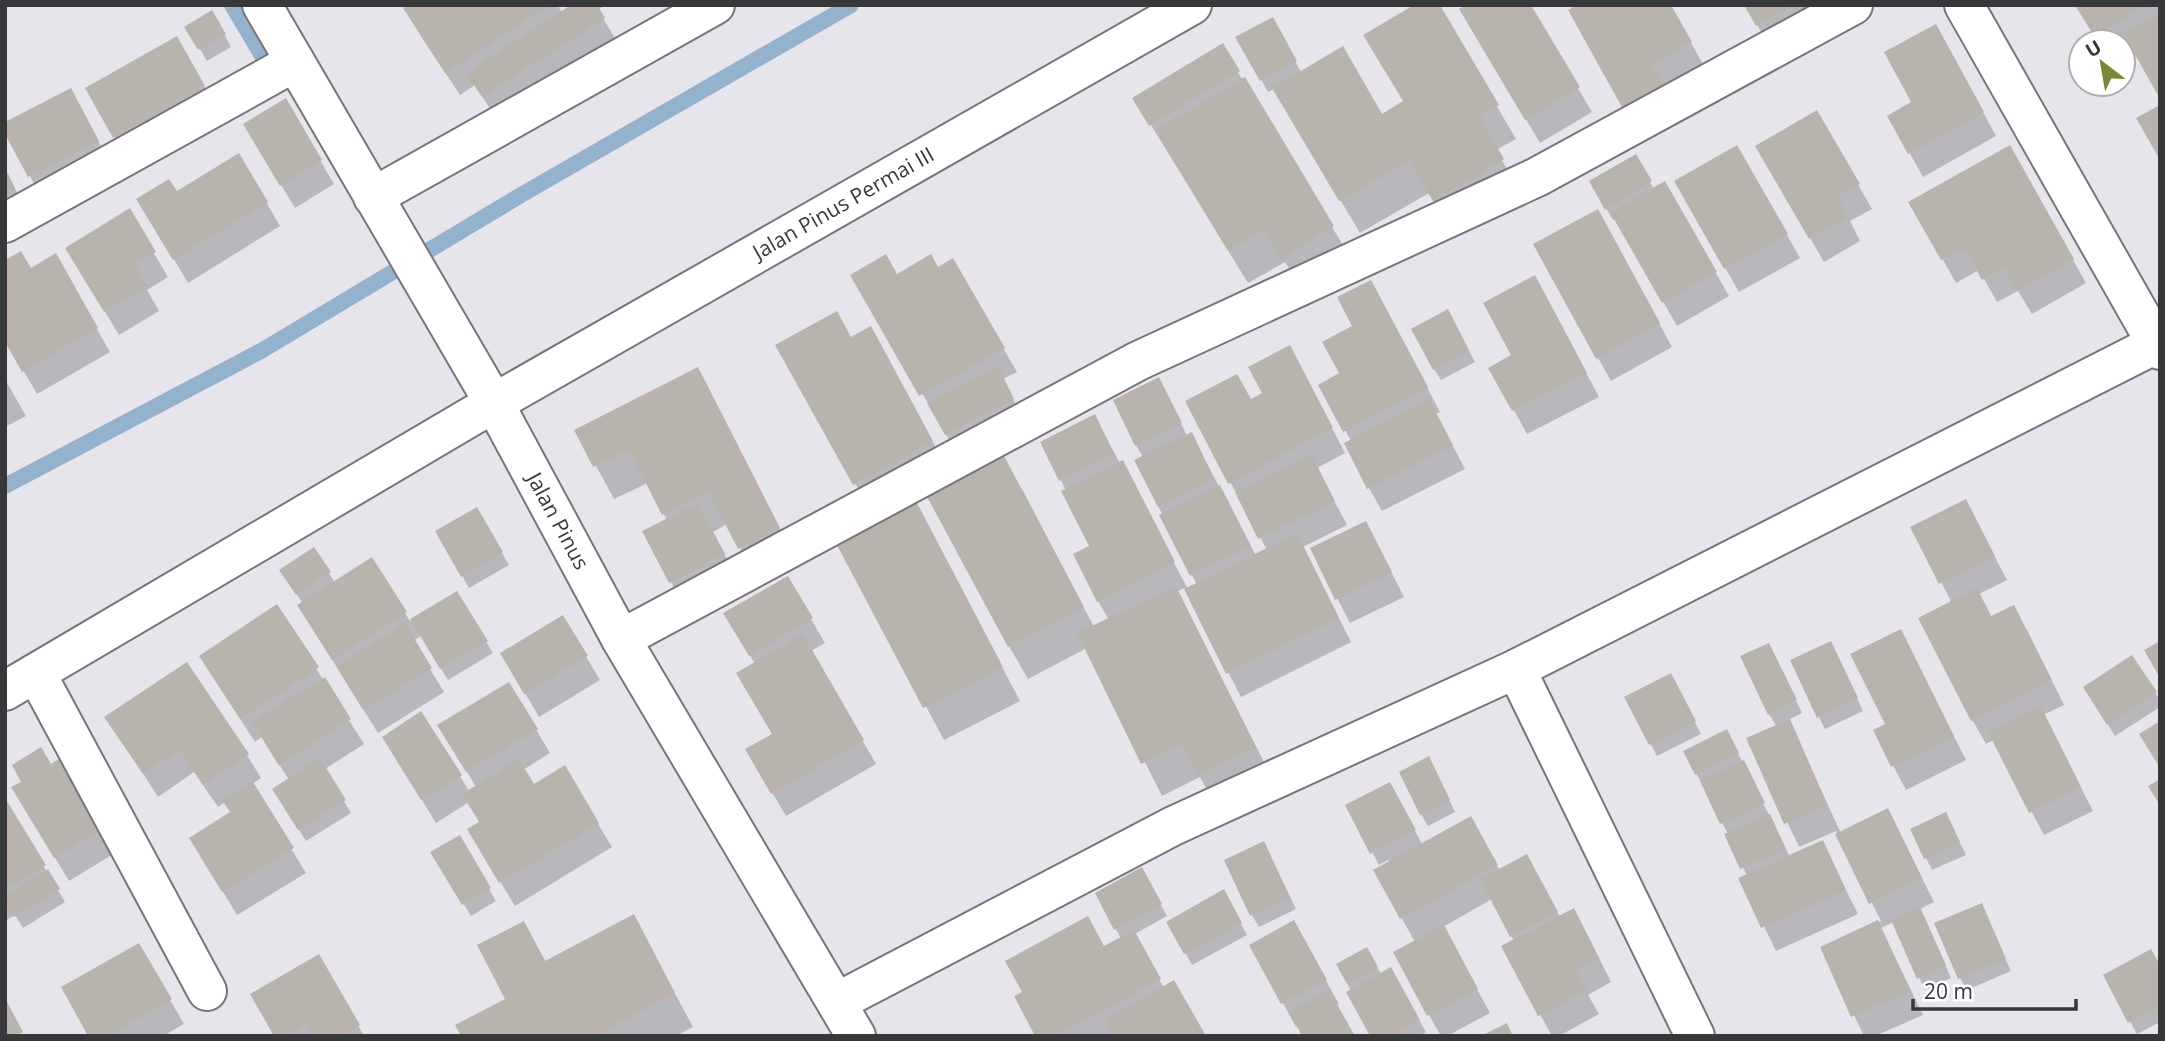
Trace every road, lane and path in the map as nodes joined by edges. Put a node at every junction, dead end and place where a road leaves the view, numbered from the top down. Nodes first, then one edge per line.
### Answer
1 (262, 5) edge
2 (715, 5) edge
3 (1192, 5) edge
4 (1853, 5) edge
5 (1964, 5) edge
6 (295, 62) junction
7 (382, 212) junction
8 (5, 223) edge
9 (2159, 345) edge
10 (494, 403) junction
11 (621, 639) junction
12 (1516, 668) junction
13 (20, 682) edge
14 (206, 991) dead end
15 (837, 1002) junction
16 (856, 1036) edge
17 (1695, 1036) edge

1 - 6 street, Jalan Pinus
2 - 7 street
3 - 10 street, Jalan Pinus Permai III
4 - 11 street
5 - 9 street
6 - 7 street, Jalan Pinus
6 - 8 street
7 - 10 street, Jalan Pinus
9 - 12 street
10 - 11 street, Jalan Pinus
10 - 13 street, Jalan Pinus Permai III
11 - 15 street, Jalan Pinus
12 - 15 street
12 - 17 street
13 - 14 street
15 - 16 street, Jalan Pinus

